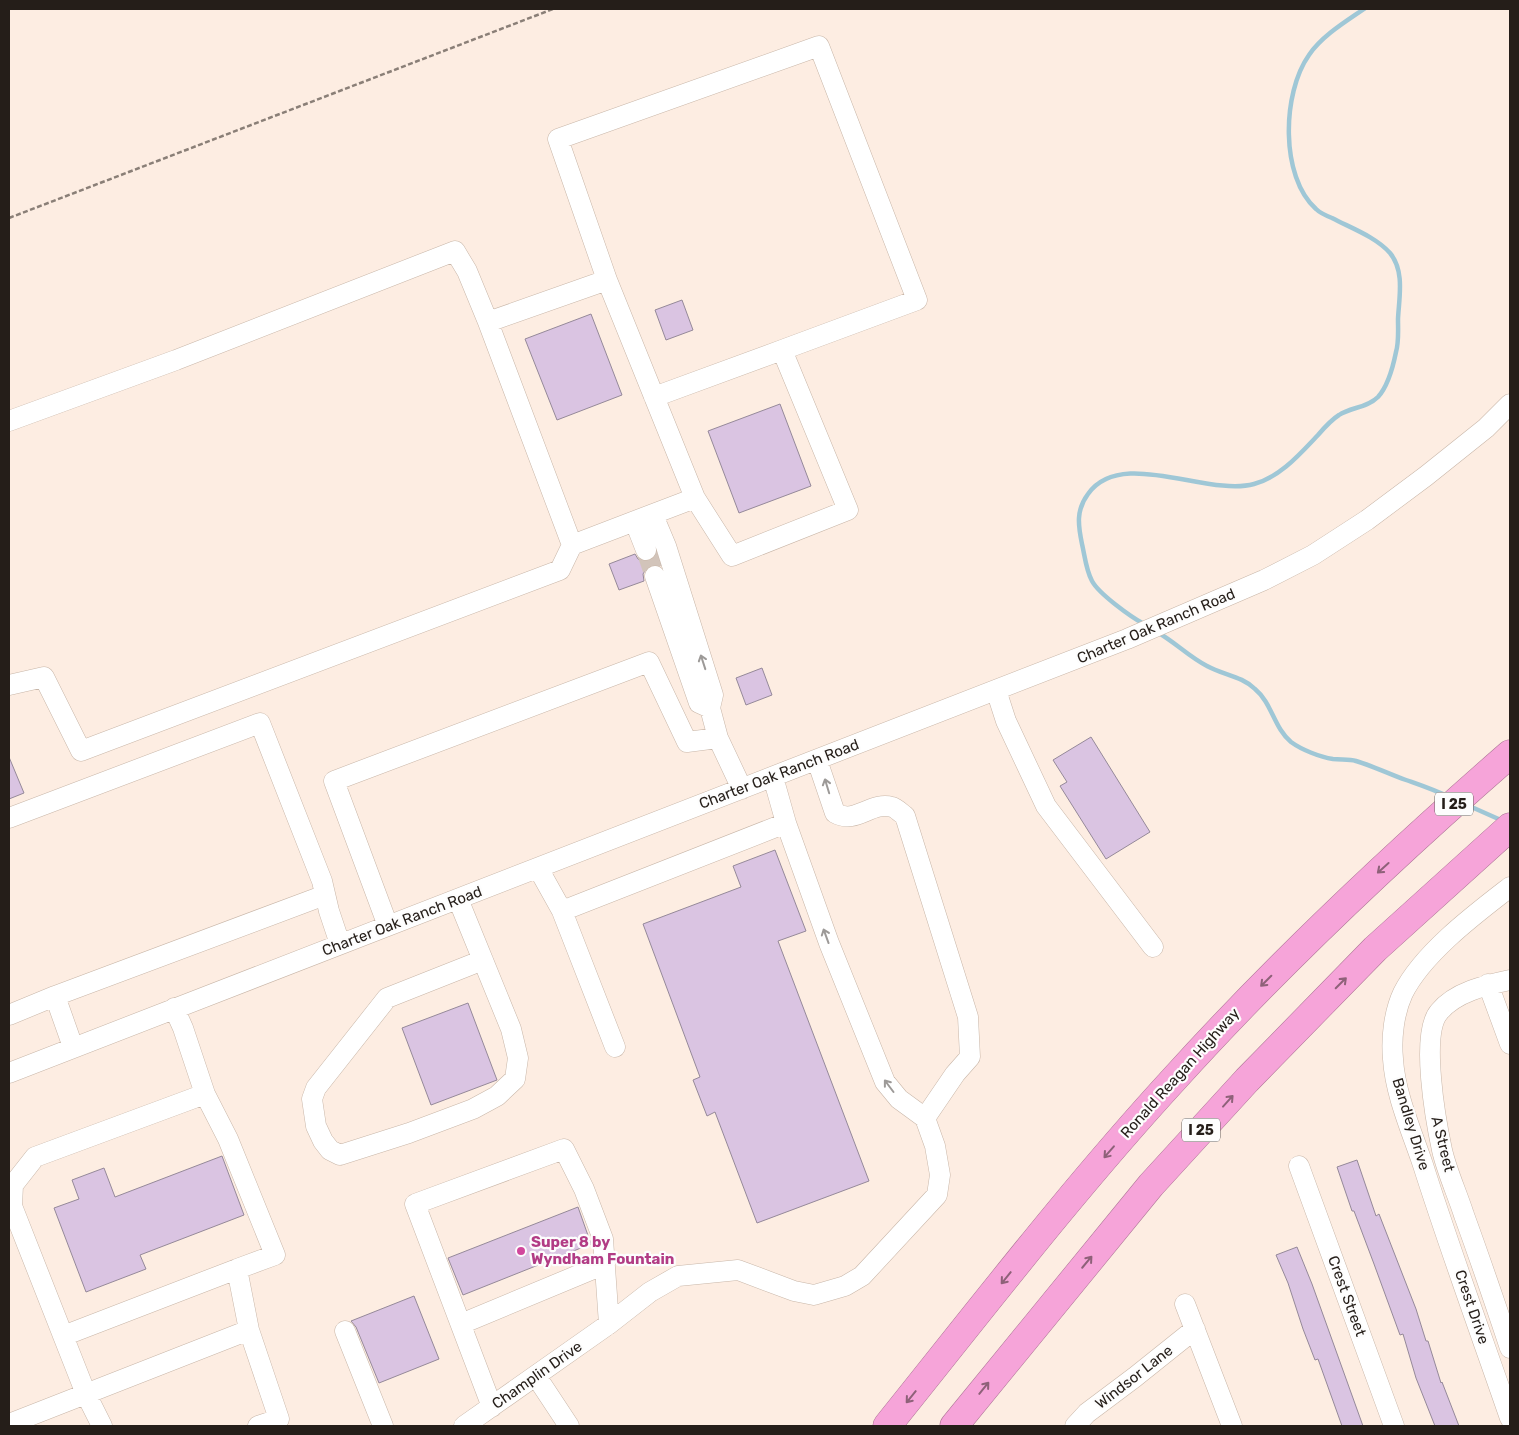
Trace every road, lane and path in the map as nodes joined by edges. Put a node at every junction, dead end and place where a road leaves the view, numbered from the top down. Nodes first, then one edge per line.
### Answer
1 (553, 9) edge
2 (9, 218) edge
3 (607, 280) junction
4 (488, 322) junction
5 (782, 350) junction
6 (654, 397) junction
7 (1510, 404) edge
8 (9, 421) edge
9 (695, 498) junction
10 (644, 519) junction
11 (572, 545) junction
12 (646, 550) tunnel mouth
13 (656, 576) tunnel mouth
14 (9, 685) edge
15 (996, 690) junction
16 (710, 708) junction
17 (718, 738) junction
18 (1510, 754) edge
19 (817, 760) junction
20 (773, 777) junction
21 (742, 789) junction
22 (9, 818) edge
23 (786, 823) junction
24 (1510, 827) edge
25 (538, 868) junction
26 (1510, 887) edge
27 (326, 895) junction
28 (458, 899) junction
29 (562, 912) junction
30 (388, 926) junction
31 (340, 944) junction
32 (1153, 947) dead end
33 (483, 960) junction
34 (1510, 980) edge
35 (1488, 984) junction
36 (55, 996) junction
37 (174, 1008) junction
38 (9, 1015) edge
39 (1510, 1044) edge
40 (615, 1047) dead end
41 (74, 1048) junction
42 (9, 1072) edge
43 (205, 1094) junction
44 (925, 1118) junction
45 (1299, 1166) dead end
46 (1433, 1197) joint
47 (605, 1264) junction
48 (237, 1269) junction
49 (1185, 1304) dead end
50 (461, 1324) junction
51 (609, 1324) junction
52 (1195, 1329) junction
53 (249, 1330) junction
54 (345, 1332) dead end
55 (63, 1336) junction
56 (1510, 1348) edge
57 (536, 1376) junction
58 (86, 1394) junction
59 (492, 1407) junction
60 (1510, 1418) edge
61 (12, 1419) edge
62 (102, 1426) edge
63 (258, 1426) edge
64 (383, 1426) edge
65 (464, 1426) edge
66 (569, 1426) edge
67 (887, 1426) edge
68 (954, 1426) edge
69 (1075, 1426) edge
70 (1231, 1426) edge
71 (1394, 1426) edge

1 - 2 path
3 - 4 street
3 - 5 street
3 - 6 street
4 - 8 street
4 - 11 street
5 - 6 street
5 - 9 street
6 - 9 street
7 - 15 street, Charter Oak Ranch Road
9 - 10 street
10 - 11 street
10 - 12 street
16 -> 10 street
11 - 14 street
13 - 16 street
15 - 19 street, Charter Oak Ranch Road
15 - 32 street
16 - 17 street
17 - 21 street
17 - 30 street
18 -> 67 highway, Ronald Reagan Highway / I 25
19 - 20 street, Charter Oak Ranch Road
44 -> 19 street
20 - 21 street, Charter Oak Ranch Road
20 - 23 street
21 - 25 street, Charter Oak Ranch Road
22 - 27 street
23 - 29 street
44 -> 23 street
68 -> 24 highway, I 25
25 - 28 street, Charter Oak Ranch Road
25 - 29 street
26 - 46 street, Bandley Drive
27 - 31 street
27 - 36 street
28 - 30 street, Charter Oak Ranch Road
28 - 33 street
29 - 40 street
30 - 31 street, Charter Oak Ranch Road
31 - 37 street, Charter Oak Ranch Road
33 - 33 street
34 - 35 street, A Street
35 - 39 street
35 - 56 street, A Street
36 - 38 street
36 - 41 street
37 - 41 street, Charter Oak Ranch Road
37 - 43 street
41 - 42 street, Charter Oak Ranch Road
43 - 48 street
43 - 55 street
44 - 51 street, Champlin Drive
45 - 71 street, Crest Street
46 - 60 street, Crest Drive
47 - 50 street
47 - 50 street
47 - 51 street
48 - 53 street
48 - 55 street
49 - 52 street
50 - 59 street
51 - 57 street, Champlin Drive
52 - 69 street, Windsor Lane
52 - 70 street
53 - 58 street
53 - 63 street
54 - 64 street
55 - 58 street
57 - 59 street, Champlin Drive
57 - 66 street
58 - 61 street
58 - 62 street
59 - 65 street, Champlin Drive

